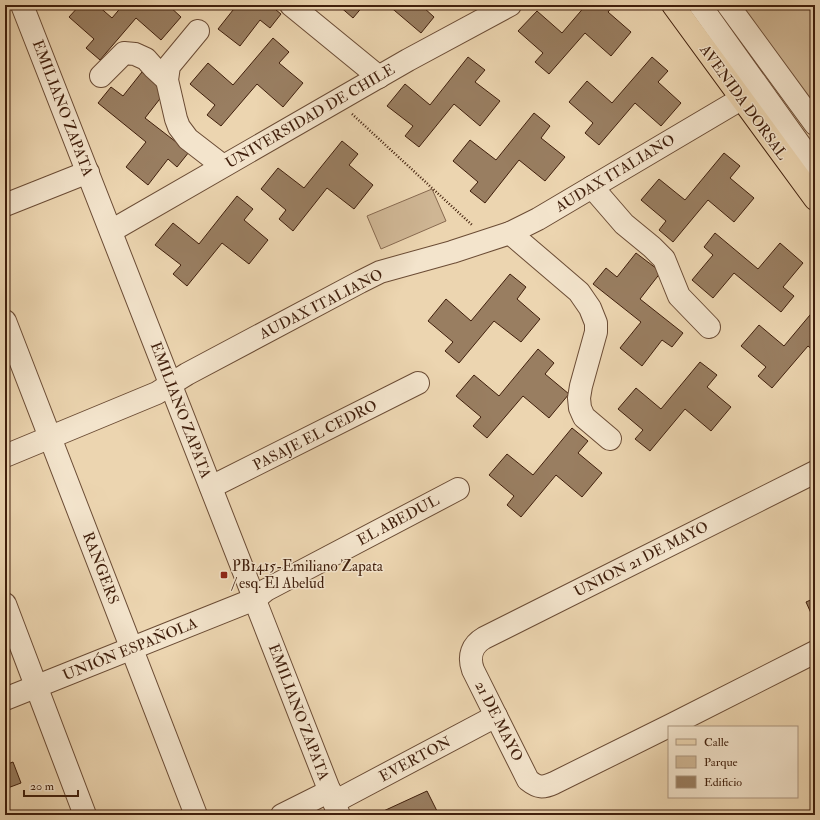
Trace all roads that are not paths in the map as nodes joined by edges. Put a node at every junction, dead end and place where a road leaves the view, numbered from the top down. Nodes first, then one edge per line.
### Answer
1 (22, 5) edge
2 (291, 5) edge
3 (510, 5) edge
4 (673, 5) edge
5 (700, 5) edge
6 (728, 5) edge
7 (198, 30) dead end
8 (101, 76) dead end
9 (379, 76) junction
10 (167, 80) junction
11 (741, 98) junction
12 (815, 124) edge
13 (223, 166) junction
14 (815, 166) edge
15 (88, 172) junction
16 (592, 187) junction
17 (815, 199) edge
18 (5, 205) edge
19 (111, 231) junction
20 (510, 233) junction
21 (5, 321) edge
22 (709, 328) dead end
23 (418, 383) dead end
24 (171, 384) junction
25 (50, 437) junction
26 (610, 438) dead end
27 (5, 456) edge
28 (815, 472) edge
29 (211, 487) junction
30 (458, 489) dead end
31 (255, 599) junction
32 (5, 604) edge
33 (132, 648) junction
34 (472, 652) joint
35 (815, 652) edge
36 (36, 687) junction
37 (5, 699) edge
38 (496, 716) junction
39 (671, 726) edge
40 (668, 727) edge
41 (334, 803) edge
42 (85, 815) edge
43 (196, 815) edge
44 (282, 815) edge

1 - 15 street, EMILIANO ZAPATA
2 - 9 street
3 - 9 street, UNIVERSIDAD DE CHILE
4 - 11 main road, AVENIDA DORSAL
5 - 14 street
6 - 12 street
7 - 10 street
8 - 10 street
9 - 13 street, UNIVERSIDAD DE CHILE
10 - 13 street
11 - 16 street, AUDAX ITALIANO
11 - 17 main road, AVENIDA DORSAL
13 - 19 street, UNIVERSIDAD DE CHILE
15 - 18 street
15 - 19 street, EMILIANO ZAPATA
16 - 20 street, AUDAX ITALIANO
16 - 22 street
19 - 24 street, EMILIANO ZAPATA
20 - 24 street, AUDAX ITALIANO
20 - 26 street
21 - 25 street, RANGERS
23 - 29 street, PASAJE EL CEDRO
24 - 25 street, AUDAX ITALIANO
24 - 29 street, EMILIANO ZAPATA
25 - 27 street, AUDAX ITALIANO
25 - 33 street, RANGERS
28 - 34 street, UNION 21 DE MAYO
29 - 31 street, EMILIANO ZAPATA
30 - 31 street, EL ABEDUL
31 - 33 street, UNIÓN ESPAÑOLA
31 - 41 street, EMILIANO ZAPATA
32 - 36 street
33 - 36 street, UNIÓN ESPAÑOLA
33 - 43 street, RANGERS
34 - 38 street, 21 DE MAYO
35 - 39 street, 21 DE MAYO
36 - 37 street, UNIÓN ESPAÑOLA
36 - 42 street
38 - 40 street, 21 DE MAYO
38 - 41 street, EVERTON
41 - 44 street, EVERTON

